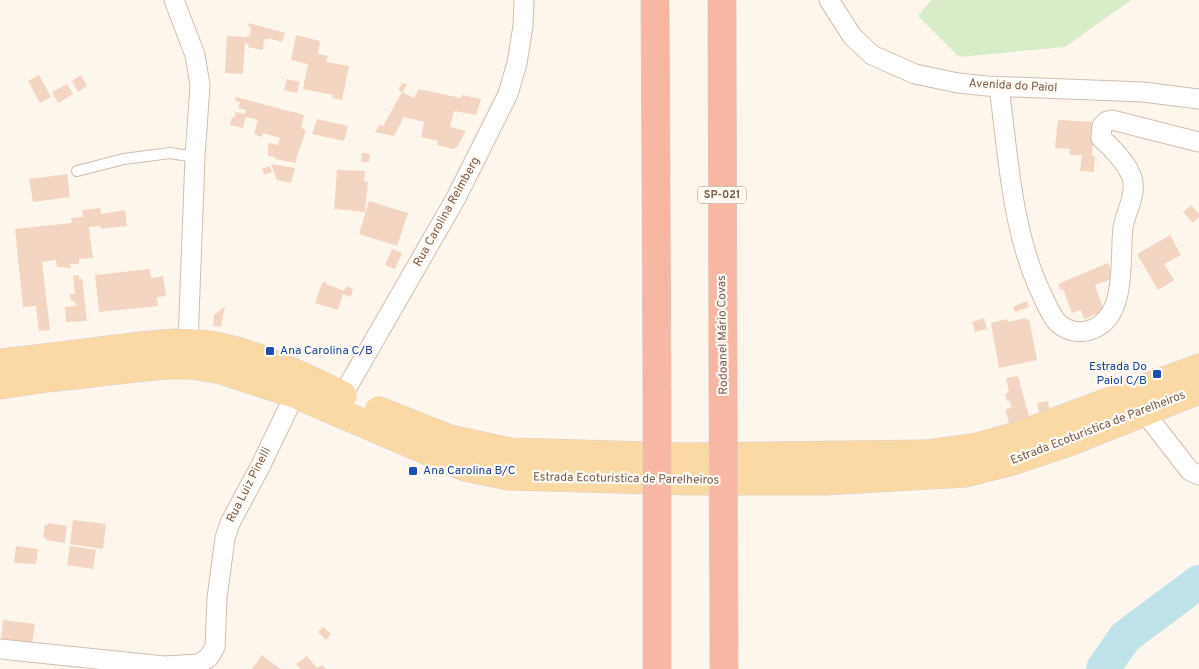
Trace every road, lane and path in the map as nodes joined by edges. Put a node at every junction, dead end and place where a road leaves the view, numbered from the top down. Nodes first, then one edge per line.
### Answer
1 (174, 0) edge
2 (524, 0) edge
3 (655, 0) edge
4 (722, 0) edge
5 (829, 0) edge
6 (999, 87) junction
7 (1199, 99) edge
8 (1199, 142) edge
9 (195, 157) junction
10 (77, 171) dead end
11 (188, 343) junction
12 (0, 363) edge
13 (1199, 368) edge
14 (0, 385) edge
15 (1199, 390) edge
16 (295, 394) junction
17 (338, 403) junction
18 (1144, 412) junction
19 (1199, 475) edge
20 (0, 649) edge
21 (202, 666) edge
22 (164, 668) edge
23 (657, 669) edge
24 (724, 669) edge

1 - 9 street
2 - 17 street, Rua Carolina Reimberg
3 - 23 highway, bridge
4 - 24 highway, Rodoanel Mário Covas / SP-021, bridge
5 - 6 street, Avenida do Paiol
6 - 7 street, Avenida do Paiol
6 - 8 street
9 - 10 lane
9 - 11 street
11 - 12 main road, Estrada Ecoturistica de Parelheiros
11 - 17 main road, Estrada Ecoturistica de Parelheiros
13 - 17 main road, Estrada Ecoturistica de Parelheiros
14 - 16 main road, Estrada Ecoturistica de Parelheiros
15 - 18 main road, Estrada Ecoturistica de Parelheiros
16 - 17 main road, Estrada Ecoturistica de Parelheiros
16 - 21 street, Rua Luiz Pinelli
17 - 18 main road, Estrada Ecoturistica de Parelheiros
18 - 19 street
20 - 22 street
21 - 22 street

